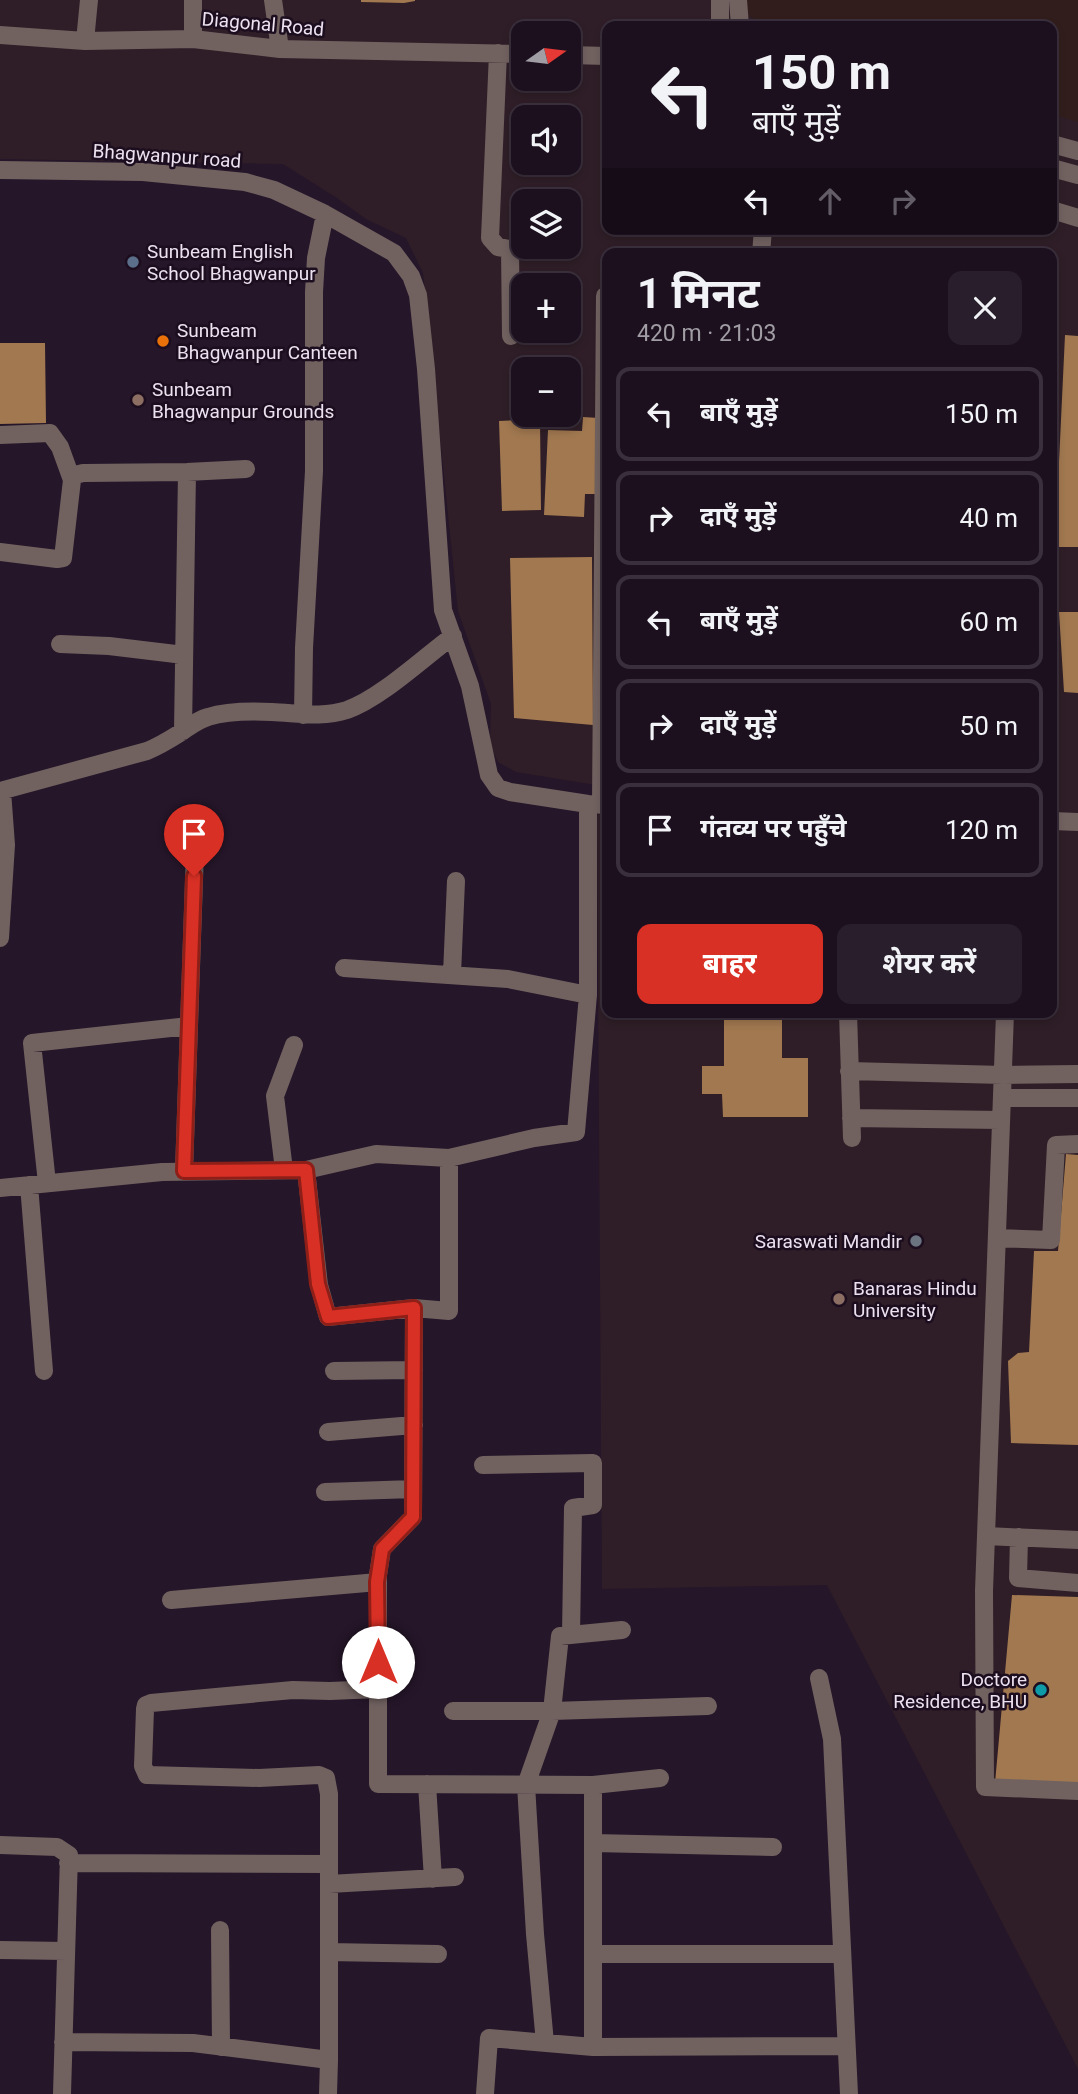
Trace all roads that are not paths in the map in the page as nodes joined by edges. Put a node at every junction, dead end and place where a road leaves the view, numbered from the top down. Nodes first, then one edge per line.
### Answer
1 (89, 0) edge
2 (193, 0) edge
3 (273, 0) edge
4 (738, 0) edge
5 (724, 2) edge
6 (721, 21) edge
7 (740, 21) edge
8 (0, 35) edge
9 (193, 39) junction
10 (85, 41) junction
11 (280, 49) junction
12 (498, 53) junction
13 (511, 54) edge
14 (581, 55) edge
15 (602, 56) edge
16 (1057, 145) edge
17 (1078, 151) edge
18 (1057, 169) edge
19 (0, 170) edge
20 (1078, 175) edge
21 (1057, 212) edge
22 (325, 214) junction
23 (1078, 218) edge
24 (510, 336) dead end
25 (0, 435) edge
26 (246, 469) dead end
27 (187, 472) junction
28 (72, 480) junction
29 (602, 550) edge
30 (0, 552) edge
31 (453, 636) junction
32 (60, 644) dead end
33 (184, 655) junction
34 (303, 715) junction
35 (183, 731) junction
36 (1, 791) edge
37 (599, 805) edge
38 (1057, 821) edge
39 (1078, 822) edge
40 (195, 851) dead end
41 (456, 881) dead end
42 (0, 938) edge
43 (344, 968) dead end
44 (452, 974) junction
45 (588, 995) junction
46 (848, 1018) edge
47 (1005, 1018) edge
48 (189, 1026) junction
49 (295, 1045) dead end
50 (849, 1071) junction
51 (1078, 1074) edge
52 (1003, 1075) junction
53 (1002, 1098) junction
54 (1078, 1098) edge
55 (851, 1118) junction
56 (1001, 1121) junction
57 (852, 1138) dead end
58 (1078, 1144) edge
59 (449, 1158) junction
60 (284, 1170) junction
61 (306, 1170) junction
62 (184, 1171) junction
63 (38, 1184) junction
64 (0, 1188) edge
65 (997, 1238) junction
66 (414, 1308) junction
67 (414, 1370) junction
68 (44, 1371) dead end
69 (334, 1371) dead end
70 (414, 1426) junction
71 (328, 1432) dead end
72 (483, 1465) dead end
73 (413, 1489) junction
74 (326, 1492) dead end
75 (986, 1536) junction
76 (1019, 1537) junction
77 (1078, 1540) edge
78 (377, 1582) junction
79 (1078, 1583) edge
80 (171, 1600) dead end
81 (622, 1630) dead end
82 (571, 1635) junction
83 (819, 1678) dead end
84 (378, 1689) junction
85 (708, 1706) dead end
86 (453, 1711) dead end
87 (552, 1711) junction
88 (660, 1778) dead end
89 (428, 1784) junction
90 (527, 1785) junction
91 (593, 1785) junction
92 (1078, 1791) edge
93 (593, 1843) junction
94 (0, 1845) edge
95 (773, 1847) dead end
96 (68, 1863) junction
97 (329, 1864) junction
98 (455, 1877) dead end
99 (433, 1879) junction
100 (329, 1884) junction
101 (220, 1930) dead end
102 (0, 1950) edge
103 (66, 1951) junction
104 (329, 1951) junction
105 (438, 1954) dead end
106 (593, 1954) junction
107 (842, 1954) junction
108 (63, 2042) junction
109 (545, 2043) junction
110 (846, 2046) junction
111 (221, 2047) junction
112 (593, 2048) junction
113 (329, 2060) junction
114 (62, 2094) edge
115 (328, 2094) edge
116 (485, 2094) edge
117 (849, 2094) edge

1 - 10 street
2 - 9 street
3 - 11 street
4 - 7 street
5 - 6 street
8 - 10 street, Diagonal Road
9 - 10 street, Diagonal Road
9 - 11 street, Diagonal Road
11 - 12 street, Diagonal Road
12 - 13 street, Diagonal Road
12 - 24 street
14 - 15 street
16 - 17 street
18 - 20 street
19 - 22 street, Bhagwanpur road
21 - 23 street
22 - 31 street, Bhagwanpur road
22 - 34 street
25 - 28 street
26 - 27 street
27 - 28 street
27 - 33 street
28 - 30 street
29 - 37 street
31 - 34 street
31 - 37 street, Bhagwanpur road
32 - 33 street
33 - 35 street
34 - 35 street
35 - 36 street
36 - 42 street
37 - 45 street
38 - 39 street
40 - 48 street
41 - 44 street
43 - 44 street
44 - 45 street
45 - 59 street
46 - 50 street
47 - 52 street
48 - 62 street
48 - 63 street
49 - 60 street
50 - 52 street
50 - 55 street
51 - 52 street
52 - 53 street
53 - 54 street
53 - 56 street
55 - 56 street
55 - 57 street
56 - 65 street
58 - 65 street
59 - 61 street
59 - 66 street
60 - 61 street
60 - 62 street
61 - 66 street
62 - 63 street
63 - 64 street
63 - 68 street
65 - 75 street
66 - 67 street
67 - 69 street
67 - 70 street
70 - 71 street
70 - 73 street
72 - 82 street
73 - 74 street
73 - 78 street
75 - 76 street
75 - 92 street
76 - 77 street
76 - 79 street
78 - 80 street
78 - 84 street
81 - 82 street
82 - 87 street
83 - 107 street
84 - 89 street
84 - 97 street
85 - 87 street
86 - 87 street
87 - 90 street
88 - 91 street
89 - 90 street
89 - 99 street
90 - 91 street
90 - 109 street
91 - 93 street
93 - 95 street
93 - 106 street
94 - 96 street
96 - 97 street
96 - 103 street
97 - 100 street
98 - 99 street
99 - 100 street
100 - 104 street
101 - 111 street
102 - 103 street
103 - 108 street
104 - 105 street
104 - 113 street
106 - 107 street
106 - 112 street
107 - 110 street
108 - 111 street
108 - 114 street
109 - 112 street
109 - 116 street
110 - 112 street
110 - 117 street
111 - 113 street
113 - 115 street

